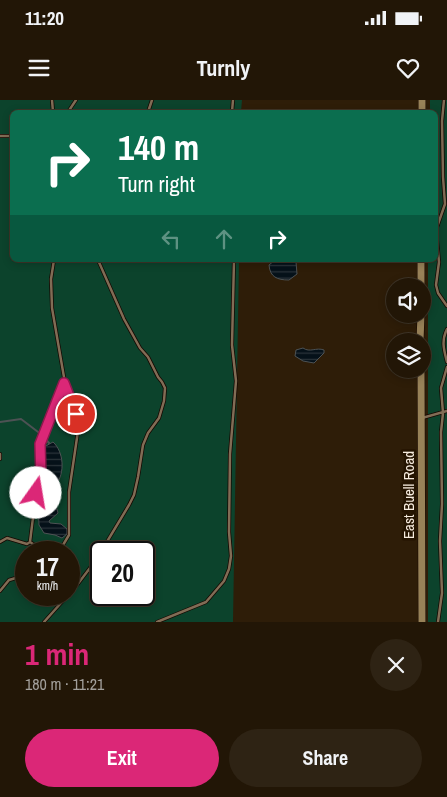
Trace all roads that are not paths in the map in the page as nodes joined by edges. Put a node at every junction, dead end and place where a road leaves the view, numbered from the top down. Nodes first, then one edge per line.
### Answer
1 (444, 100) edge
2 (438, 224) edge
3 (438, 249) edge
4 (54, 262) edge
5 (99, 262) edge
6 (234, 262) edge
7 (421, 262) edge
8 (421, 278) edge
9 (447, 306) edge
10 (447, 329) edge
11 (447, 362) edge
12 (447, 367) edge
13 (421, 378) edge
14 (64, 383) junction
15 (447, 412) edge
16 (443, 413) junction
17 (421, 418) junction
18 (0, 454) edge
19 (0, 459) edge
20 (1, 540) edge
21 (17, 541) edge
22 (30, 541) edge
23 (65, 541) edge
24 (15, 578) edge
25 (0, 591) edge
26 (44, 622) edge
27 (156, 622) edge
28 (422, 622) edge
29 (438, 622) edge

1 - 2 lane
3 - 9 lane
4 - 14 lane
5 - 26 lane
6 - 27 lane
7 - 8 street
10 - 11 lane
12 - 16 lane
13 - 17 street, East Buell Road
14 - 22 lane
14 - 23 lane
15 - 16 lane
16 - 17 lane
16 - 29 lane
17 - 28 street, East Buell Road
18 - 19 lane
20 - 21 lane
24 - 25 lane

